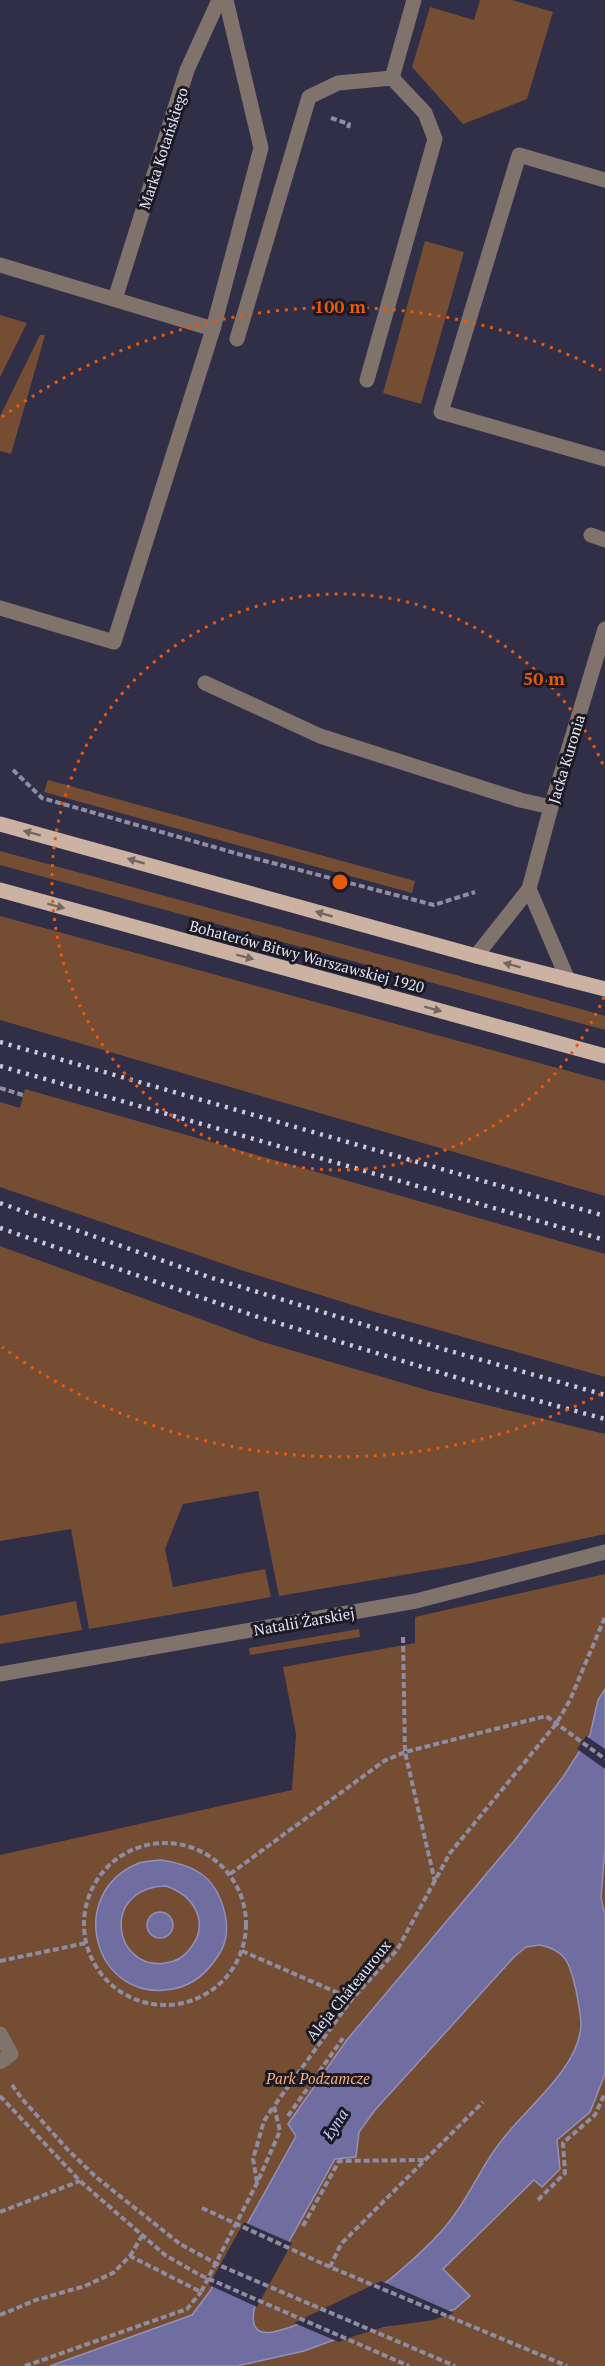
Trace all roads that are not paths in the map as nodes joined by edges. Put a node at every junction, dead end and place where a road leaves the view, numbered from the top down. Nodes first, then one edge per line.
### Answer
1 (219, 0) edge
2 (226, 0) edge
3 (414, 0) edge
4 (392, 78) junction
5 (605, 180) edge
6 (0, 265) edge
7 (115, 299) junction
8 (213, 329) junction
9 (237, 339) dead end
10 (367, 380) dead end
11 (605, 459) edge
12 (0, 608) edge
13 (605, 629) edge
14 (205, 684) dead end
15 (551, 807) junction
16 (0, 824) edge
17 (530, 889) junction
18 (0, 890) edge
19 (476, 956) junction
20 (568, 981) junction
21 (605, 989) edge
22 (605, 1056) edge
23 (605, 1552) edge
24 (0, 1674) edge
25 (0, 2034) edge
26 (6, 2058) edge

1 - 7 street, Marka Kotańskiego
2 - 8 street
3 - 4 street
4 - 9 street
4 - 10 street
5 - 11 street
6 - 7 street
7 - 8 street
8 - 12 street
13 - 15 street, Jacka Kuronia
14 - 15 street
15 - 17 street, Jacka Kuronia
19 -> 16 main road
17 - 19 street, Jacka Kuronia
17 - 20 street
18 -> 22 main road, Bohaterów Bitwy Warszawskiej 1920
20 -> 19 main road
20 - 21 main road
23 - 24 street, Natalii Żarskiej
25 - 26 street

